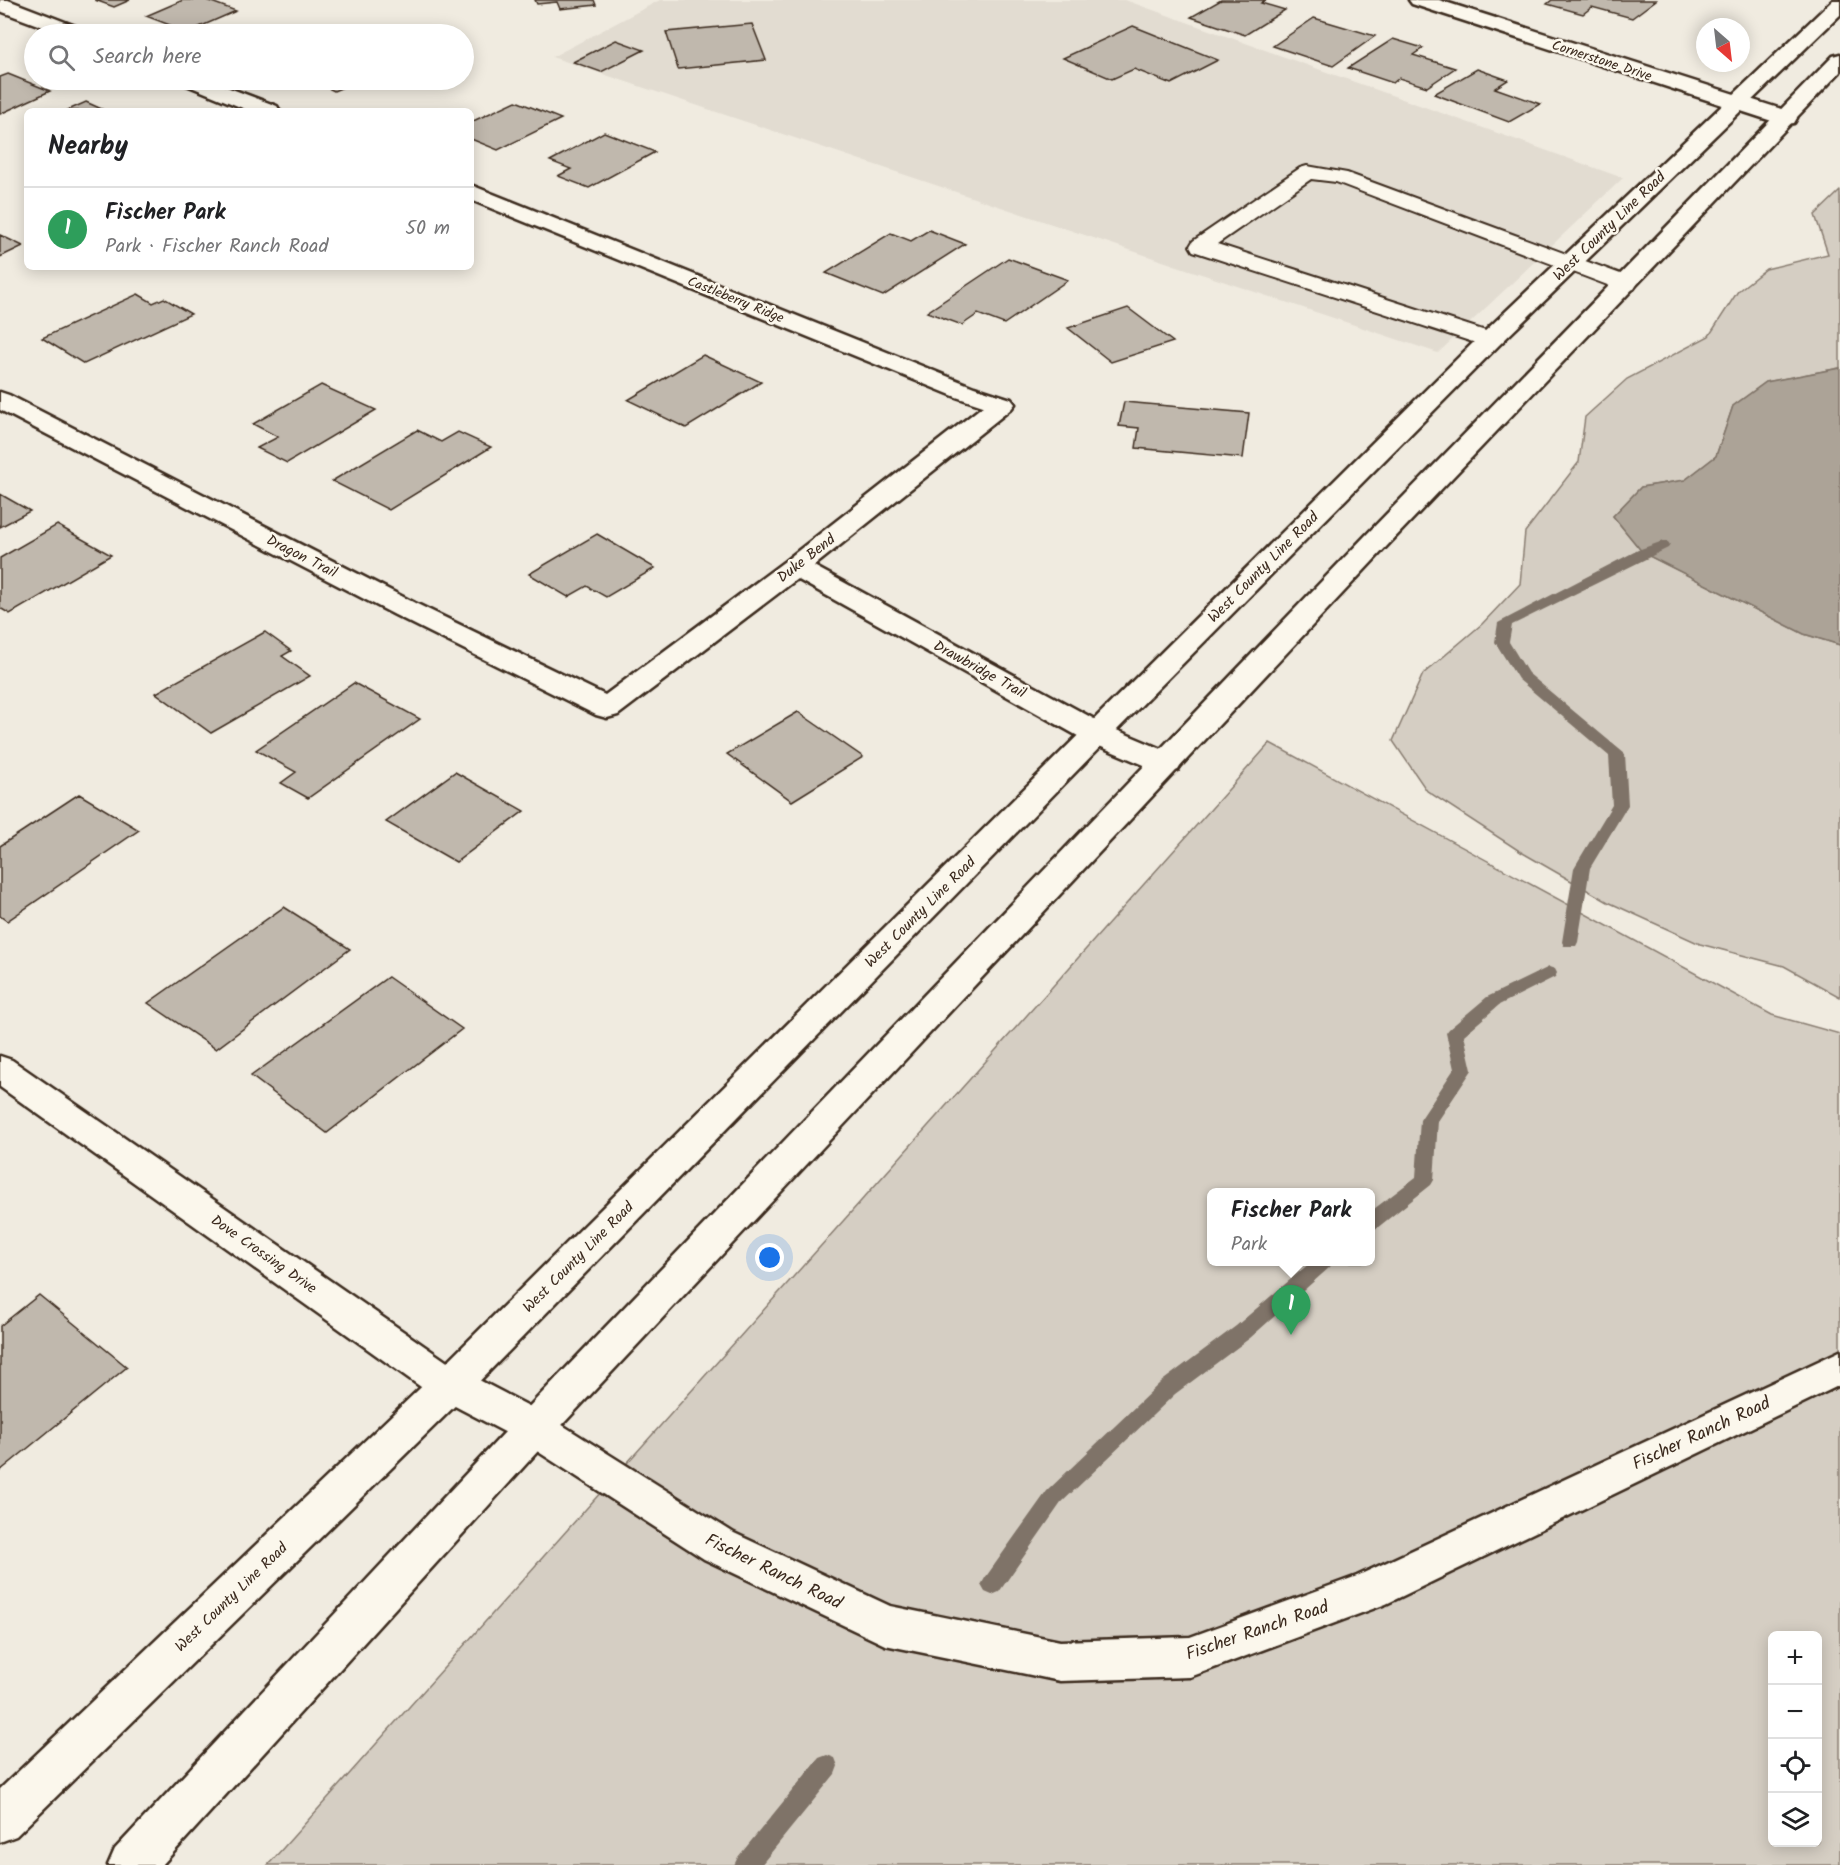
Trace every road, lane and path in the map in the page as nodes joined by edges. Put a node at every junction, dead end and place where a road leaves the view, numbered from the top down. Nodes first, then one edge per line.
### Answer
1 (1419, 0) edge
2 (0, 4) edge
3 (1840, 4) edge
4 (53, 24) edge
5 (1840, 60) edge
6 (216, 90) edge
7 (1738, 104) junction
8 (261, 108) edge
9 (1786, 118) junction
10 (474, 193) edge
11 (1569, 264) junction
12 (1626, 284) junction
13 (1490, 340) junction
14 (0, 400) edge
15 (1002, 404) joint
16 (795, 567) junction
17 (607, 708) joint
18 (1096, 733) junction
19 (1167, 763) junction
20 (0, 1069) edge
21 (1840, 1367) edge
22 (451, 1384) junction
23 (534, 1428) junction
24 (0, 1820) edge
25 (130, 1865) edge

1 - 7 main road, Cornerstone Drive
2 - 4 main road
3 - 7 main road, West County Line Road
5 - 9 main road
6 - 8 main road
7 - 9 main road, Cornerstone Drive
7 - 11 main road, West County Line Road
9 - 12 main road
10 - 15 main road, Castleberry Ridge
11 - 12 lane
11 - 13 main road, West County Line Road
11 - 13 lane
12 - 19 main road
13 - 18 main road, West County Line Road
14 - 17 main road, Dragon Trail
15 - 16 main road, Duke Bend
16 - 17 main road, Duke Bend
16 - 18 main road, Drawbridge Trail
18 - 19 main road, Drawbridge Trail
18 - 22 main road, West County Line Road
19 - 23 main road
20 - 22 main road, Dove Crossing Drive
21 - 23 main road, Fischer Ranch Road
22 - 23 main road, Dove Crossing Drive
22 - 24 main road, West County Line Road
23 - 25 main road

